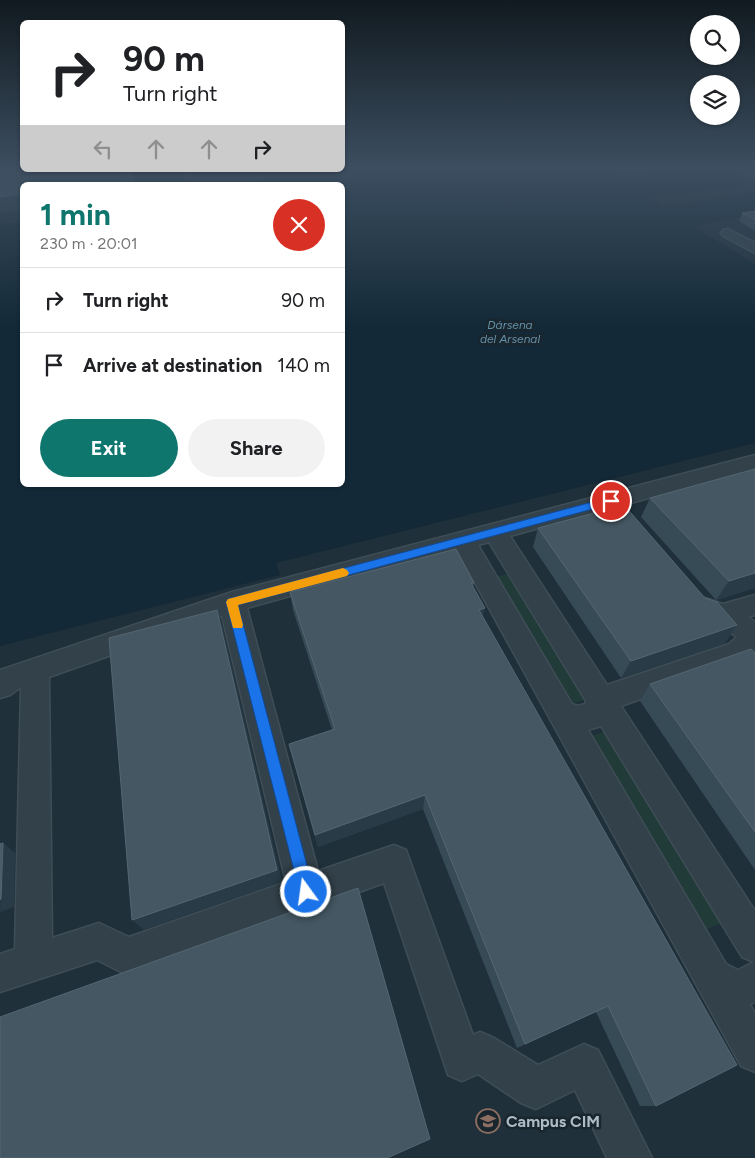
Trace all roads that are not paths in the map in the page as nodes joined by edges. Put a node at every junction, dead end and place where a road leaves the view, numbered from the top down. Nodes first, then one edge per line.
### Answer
1 (728, 233) dead end
2 (755, 249) edge
3 (755, 462) edge
4 (611, 501) junction
5 (630, 522) edge
6 (495, 532) junction
7 (464, 541) junction
8 (692, 594) edge
9 (232, 602) junction
10 (755, 605) edge
11 (722, 615) junction
12 (755, 636) edge
13 (35, 669) junction
14 (0, 686) edge
15 (601, 700) junction
16 (562, 714) junction
17 (306, 892) junction
18 (755, 944) edge
19 (16, 968) edge
20 (712, 977) junction
21 (755, 981) edge
22 (755, 1052) edge
23 (630, 1158) edge

1 - 2 street
3 - 4 street
4 - 5 street
4 - 6 street
6 - 7 street
6 - 15 street
7 - 9 street
7 - 16 street
8 - 11 street
9 - 13 street
9 - 17 street
10 - 11 street
11 - 12 street
12 - 15 street
13 - 14 street
13 - 19 street
15 - 16 street
15 - 18 street
16 - 20 street
17 - 19 street
17 - 23 street
20 - 21 street
20 - 22 street

